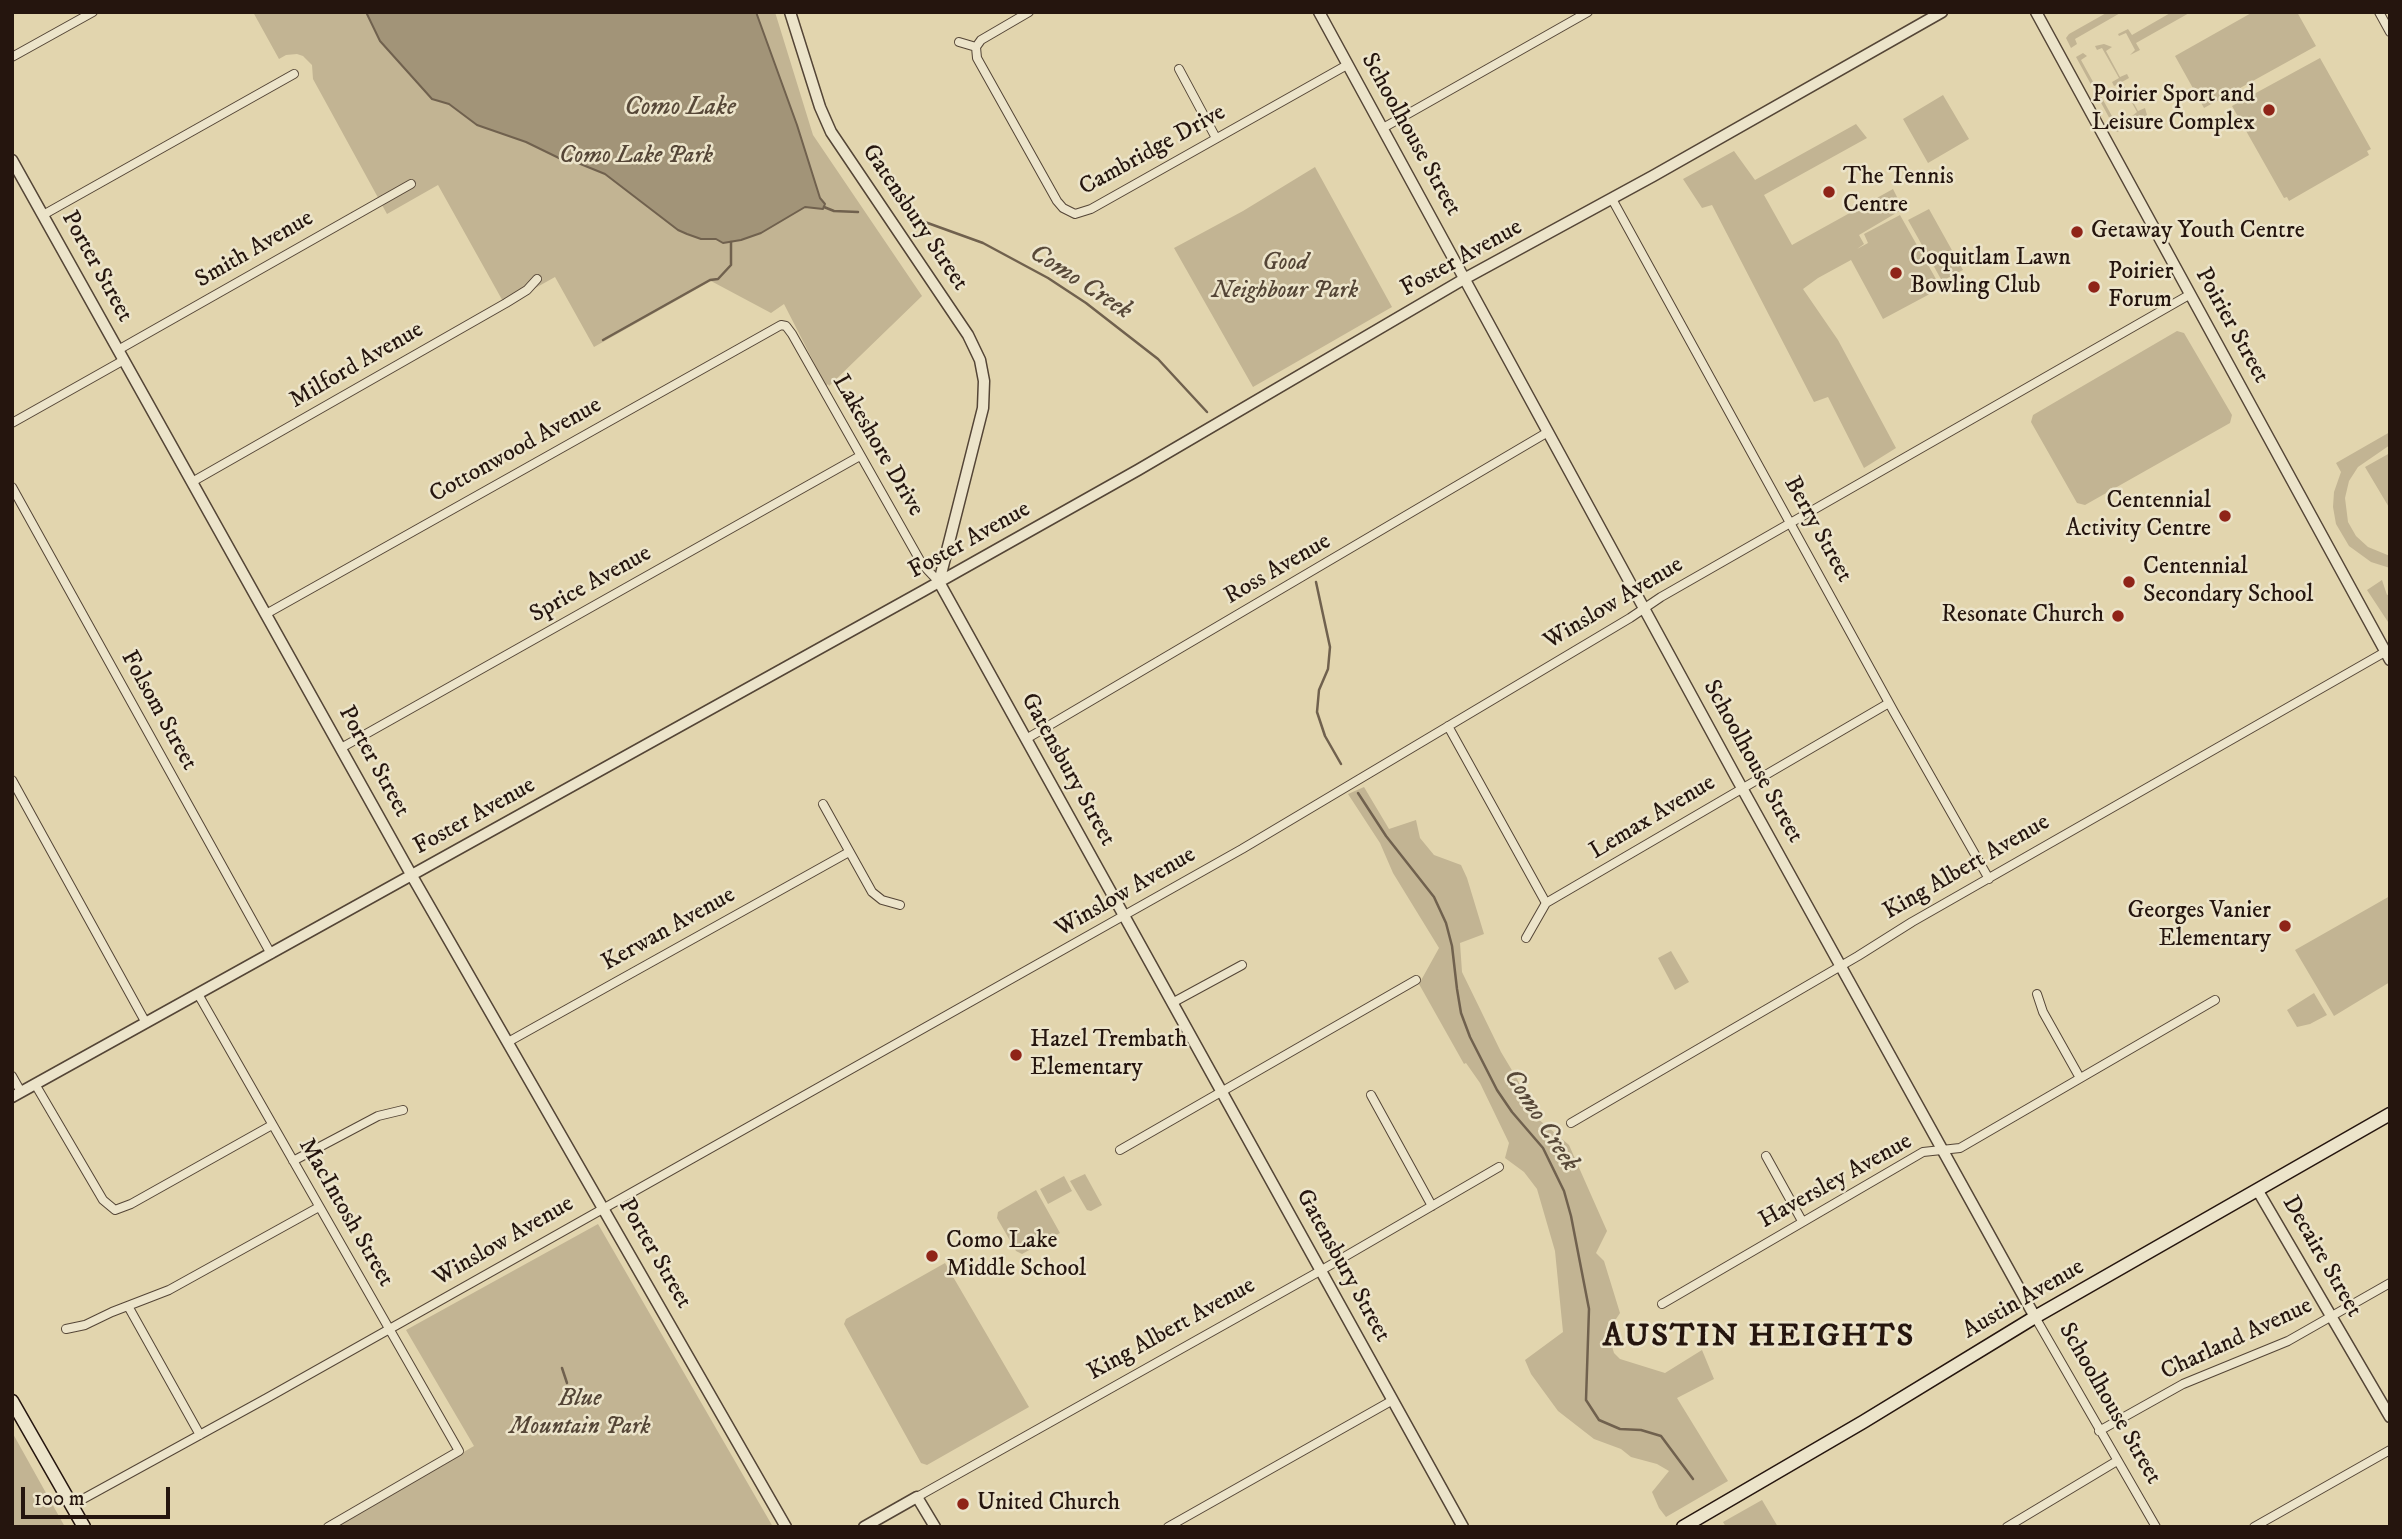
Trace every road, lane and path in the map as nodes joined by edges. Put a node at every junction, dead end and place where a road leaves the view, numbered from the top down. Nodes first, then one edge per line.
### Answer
1 (93, 12) edge
2 (790, 12) edge
3 (1029, 12) edge
4 (1319, 12) edge
5 (1588, 12) edge
6 (1942, 12) edge
7 (2036, 12) edge
8 (2379, 12) edge
9 (2390, 32) edge
10 (959, 41) dead end
11 (975, 47) junction
12 (12, 57) edge
13 (1347, 65) junction
14 (1179, 68) dead end
15 (294, 74) dead end
16 (1383, 128) junction
17 (1216, 138) junction
18 (12, 160) edge
19 (411, 184) dead end
20 (1612, 199) junction
21 (43, 215) junction
22 (537, 279) dead end
23 (1464, 279) junction
24 (2189, 295) junction
25 (786, 326) joint
26 (121, 355) junction
27 (12, 423) edge
28 (1548, 432) junction
29 (860, 456) junction
30 (192, 482) junction
31 (12, 486) edge
32 (1791, 522) junction
33 (939, 582) junction
34 (1645, 609) junction
35 (266, 614) junction
36 (2387, 656) edge
37 (1889, 703) junction
38 (1448, 726) junction
39 (1026, 739) junction
40 (341, 748) junction
41 (12, 780) edge
42 (1742, 788) junction
43 (824, 804) dead end
44 (849, 852) junction
45 (412, 876) junction
46 (1989, 879) junction
47 (1546, 903) junction
48 (900, 905) dead end
49 (1124, 916) junction
50 (1526, 938) dead end
51 (271, 954) junction
52 (1242, 965) dead end
53 (1841, 965) junction
54 (1416, 980) dead end
55 (198, 994) junction
56 (2037, 994) dead end
57 (2215, 1000) dead end
58 (1172, 1003) junction
59 (146, 1023) junction
60 (508, 1042) junction
61 (12, 1076) edge
62 (2080, 1078) junction
63 (35, 1084) junction
64 (1221, 1092) junction
65 (17, 1094) edge
66 (1371, 1095) dead end
67 (403, 1110) dead end
68 (2390, 1114) edge
69 (1572, 1122) dead end
70 (272, 1125) junction
71 (1120, 1150) dead end
72 (1941, 1150) junction
73 (1766, 1156) dead end
74 (293, 1161) junction
75 (1499, 1167) dead end
76 (2258, 1191) junction
77 (1432, 1206) junction
78 (319, 1207) junction
79 (603, 1208) junction
80 (1802, 1221) junction
81 (1320, 1271) junction
82 (2390, 1283) edge
83 (1662, 1304) dead end
84 (128, 1306) junction
85 (2332, 1316) junction
86 (2035, 1318) junction
87 (65, 1329) dead end
88 (390, 1329) junction
89 (12, 1401) edge
90 (1392, 1401) junction
91 (2390, 1417) edge
92 (2099, 1431) junction
93 (200, 1435) junction
94 (2390, 1450) edge
95 (2117, 1461) junction
96 (917, 1497) junction
97 (72, 1505) junction
98 (84, 1527) edge
99 (328, 1527) edge
100 (786, 1527) edge
101 (864, 1527) edge
102 (935, 1527) edge
103 (1168, 1527) edge
104 (1463, 1527) edge
105 (1683, 1527) edge
106 (2007, 1527) edge
107 (2156, 1527) edge
108 (2254, 1527) edge

1 - 12 street
2 - 33 street, Gatensbury Street
3 - 11 street
4 - 13 street, Schoolhouse Street
5 - 16 street
6 - 20 street, Foster Avenue
7 - 24 street, Poirier Street
8 - 9 street
10 - 11 street
11 - 17 street, Cambridge Drive
13 - 16 street, Schoolhouse Street
13 - 17 street, Cambridge Drive
14 - 17 street
15 - 21 street
16 - 23 street, Schoolhouse Street
18 - 21 street, Porter Street
19 - 26 street, Smith Avenue
20 - 23 street, Foster Avenue
20 - 32 street, Berry Street
21 - 26 street, Porter Street
22 - 30 street, Milford Avenue
23 - 28 street, Schoolhouse Street
23 - 33 street, Foster Avenue
24 - 32 street, Winslow Avenue
24 - 36 street, Poirier Street
25 - 29 street, Lakeshore Drive
25 - 35 street, Cottonwood Avenue
26 - 27 street, Smith Avenue
26 - 30 street, Porter Street
28 - 34 street, Schoolhouse Street
28 - 39 street, Ross Avenue
29 - 33 street, Lakeshore Drive
29 - 40 street, Sprice Avenue
30 - 35 street, Porter Street
31 - 51 street, Folsom Street
32 - 34 street, Winslow Avenue
32 - 37 street, Berry Street
33 - 39 street, Gatensbury Street
33 - 45 street, Foster Avenue
34 - 38 street, Winslow Avenue
34 - 42 street, Schoolhouse Street
35 - 40 street, Porter Street
36 - 46 street, King Albert Avenue
37 - 42 street, Lemax Avenue
37 - 46 street, Berry Street
38 - 47 street
38 - 49 street, Winslow Avenue
39 - 49 street, Gatensbury Street
40 - 45 street, Porter Street
41 - 59 street
42 - 47 street, Lemax Avenue
42 - 53 street, Schoolhouse Street
43 - 44 street
44 - 48 street
44 - 60 street, Kerwan Avenue
45 - 51 street, Foster Avenue
45 - 60 street, Porter Street
46 - 53 street, King Albert Avenue
47 - 50 street
49 - 58 street, Gatensbury Street
49 - 79 street, Winslow Avenue
51 - 55 street, Foster Avenue
52 - 58 street
53 - 69 street, King Albert Avenue
53 - 72 street, Schoolhouse Street
54 - 64 street
55 - 59 street, Foster Avenue
55 - 70 street, MacIntosh Street
56 - 62 street
57 - 62 street, Haversley Avenue
58 - 64 street, Gatensbury Street
59 - 63 street, Foster Avenue
60 - 79 street, Porter Street
61 - 65 street
62 - 72 street, Haversley Avenue
63 - 65 street, Foster Avenue
63 - 70 street
64 - 71 street
64 - 81 street, Gatensbury Street
66 - 77 street
67 - 74 street
68 - 76 main road, Austin Avenue
70 - 74 street, MacIntosh Street
72 - 80 street, Haversley Avenue
72 - 86 street, Schoolhouse Street
73 - 80 street
74 - 78 street, MacIntosh Street
75 - 77 street, King Albert Avenue
76 - 85 street, Decaire Street
76 - 86 main road, Austin Avenue
77 - 81 street, King Albert Avenue
78 - 84 street
78 - 88 street, MacIntosh Street
79 - 88 street, Winslow Avenue
79 - 100 street, Porter Street
80 - 83 street, Haversley Avenue
81 - 90 street, Gatensbury Street
81 - 96 street, King Albert Avenue
82 - 85 street, Charland Avenue
84 - 87 street
84 - 93 street
85 - 91 street, Decaire Street
85 - 92 street, Charland Avenue
86 - 92 street, Schoolhouse Street
86 - 105 main road, Austin Avenue
88 - 93 street, Winslow Avenue
88 - 99 street, MacIntosh Street
89 - 97 main road
90 - 103 street
90 - 104 street, Gatensbury Street
92 - 95 street, Schoolhouse Street
93 - 97 street, Winslow Avenue
94 - 108 street
95 - 106 street
95 - 107 street, Schoolhouse Street
96 - 101 street, King Albert Avenue
96 - 102 street
97 - 98 main road

